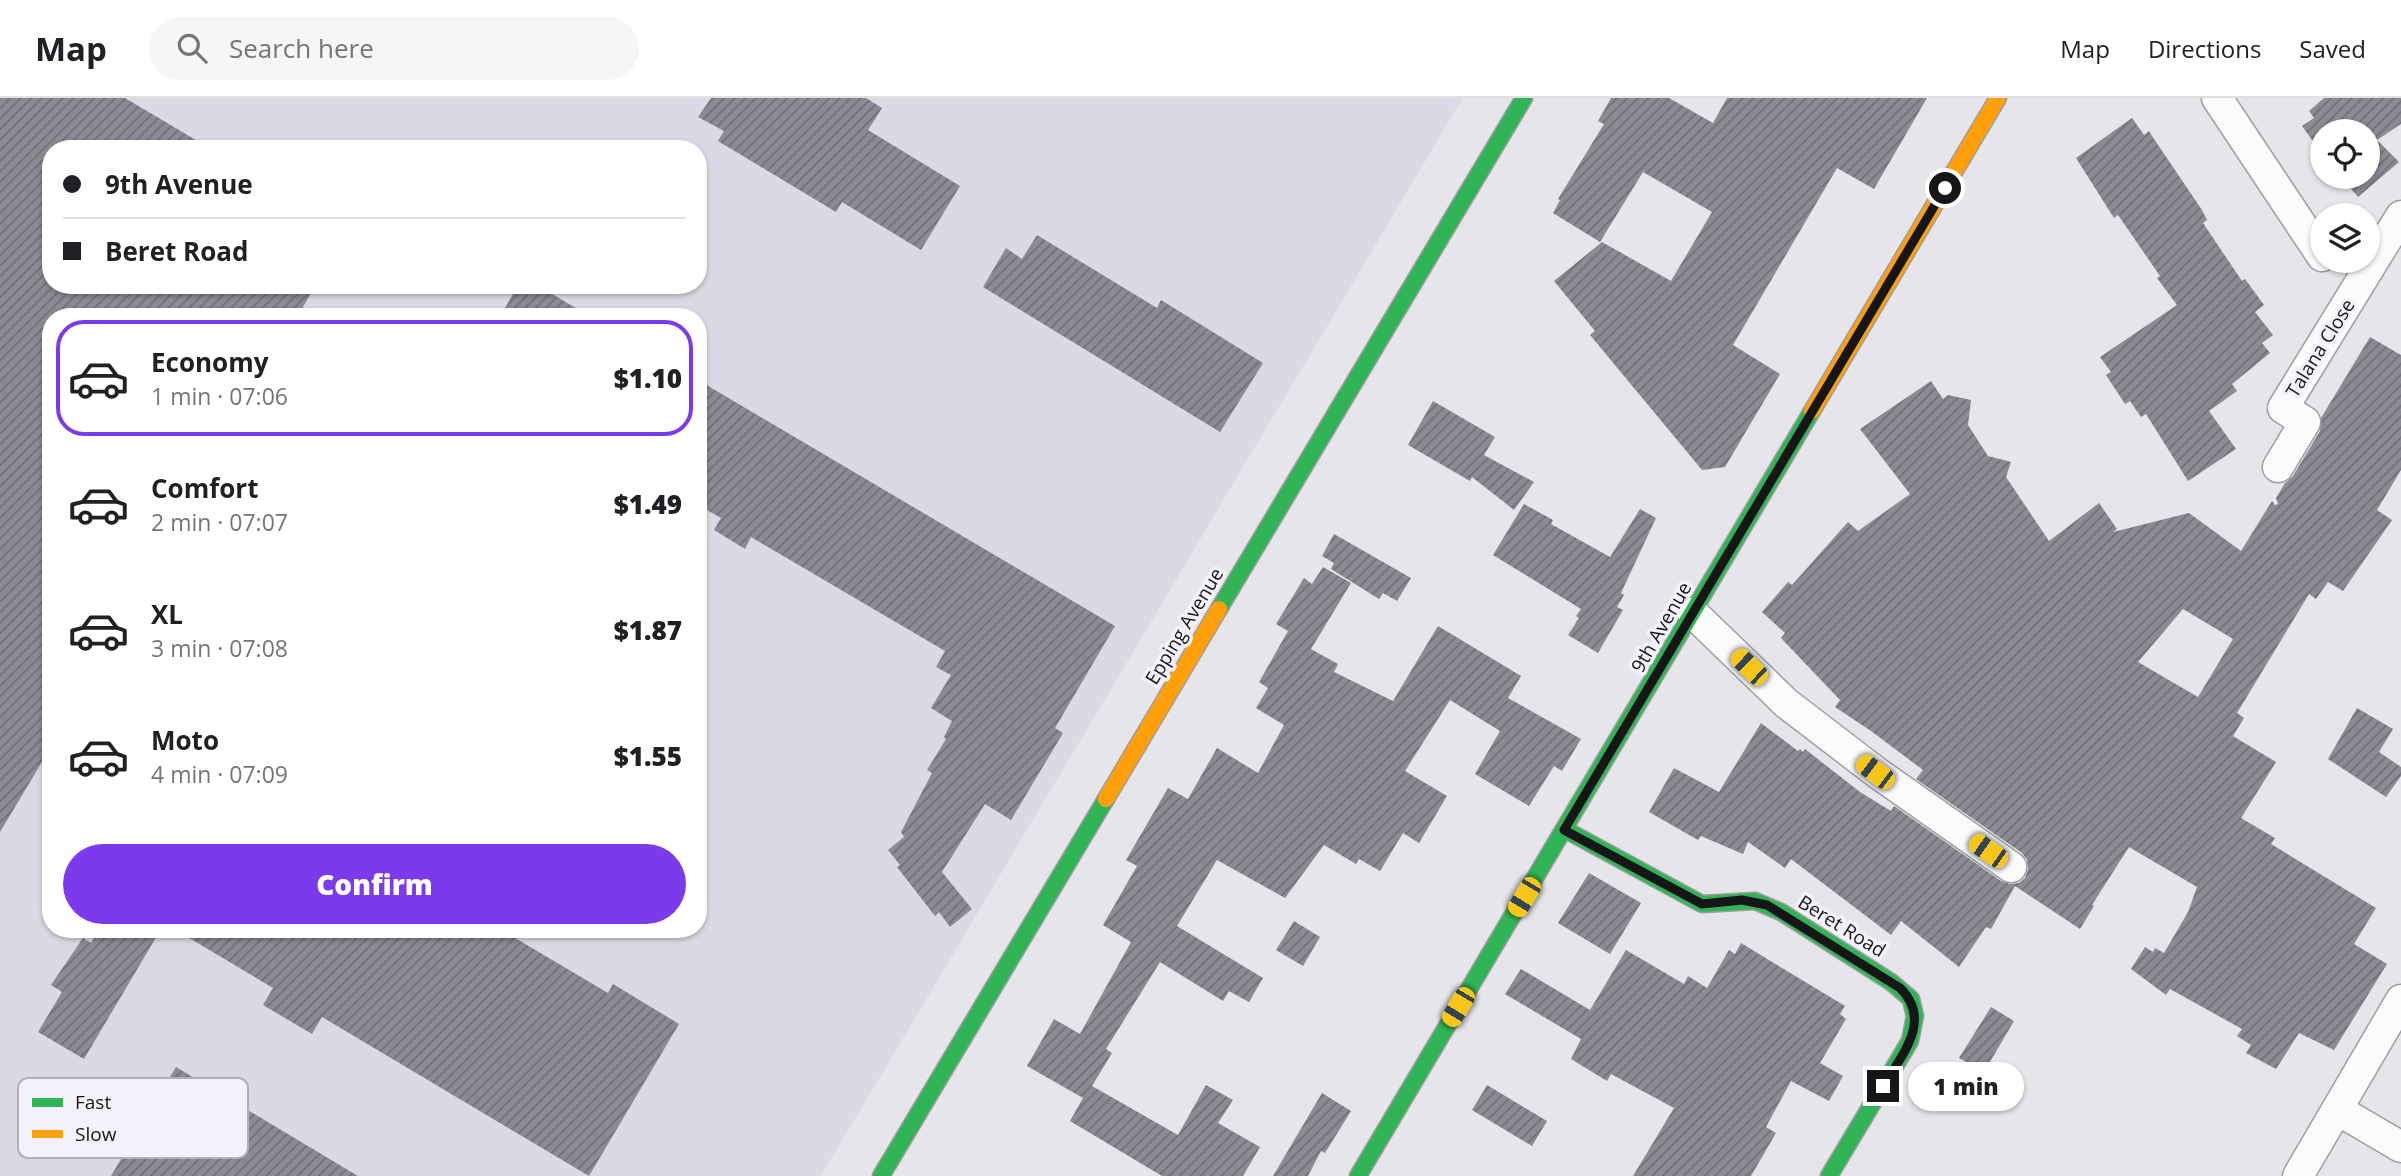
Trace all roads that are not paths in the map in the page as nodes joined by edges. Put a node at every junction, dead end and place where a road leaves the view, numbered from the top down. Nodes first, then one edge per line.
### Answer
1 (1524, 98) edge
2 (1998, 98) edge
3 (2217, 98) edge
4 (2401, 216) edge
5 (2310, 238) edge
6 (2333, 273) edge
7 (2351, 299) junction
8 (2278, 467) dead end
9 (1693, 613) junction
10 (1564, 830) junction
11 (2011, 867) dead end
12 (2401, 1000) edge
13 (2338, 1110) junction
14 (2401, 1147) edge
15 (881, 1176) edge
16 (1358, 1176) edge
17 (1829, 1176) edge
18 (2298, 1176) edge

1 - 15 street, Epping Avenue
2 - 9 street, 9th Avenue
3 - 5 street
4 - 7 street, Talana Close
6 - 7 street
7 - 8 street, Talana Close
9 - 10 street, 9th Avenue
9 - 11 street
10 - 16 street, 9th Avenue
10 - 17 street, Beret Road
12 - 13 street
13 - 14 street
13 - 18 street

